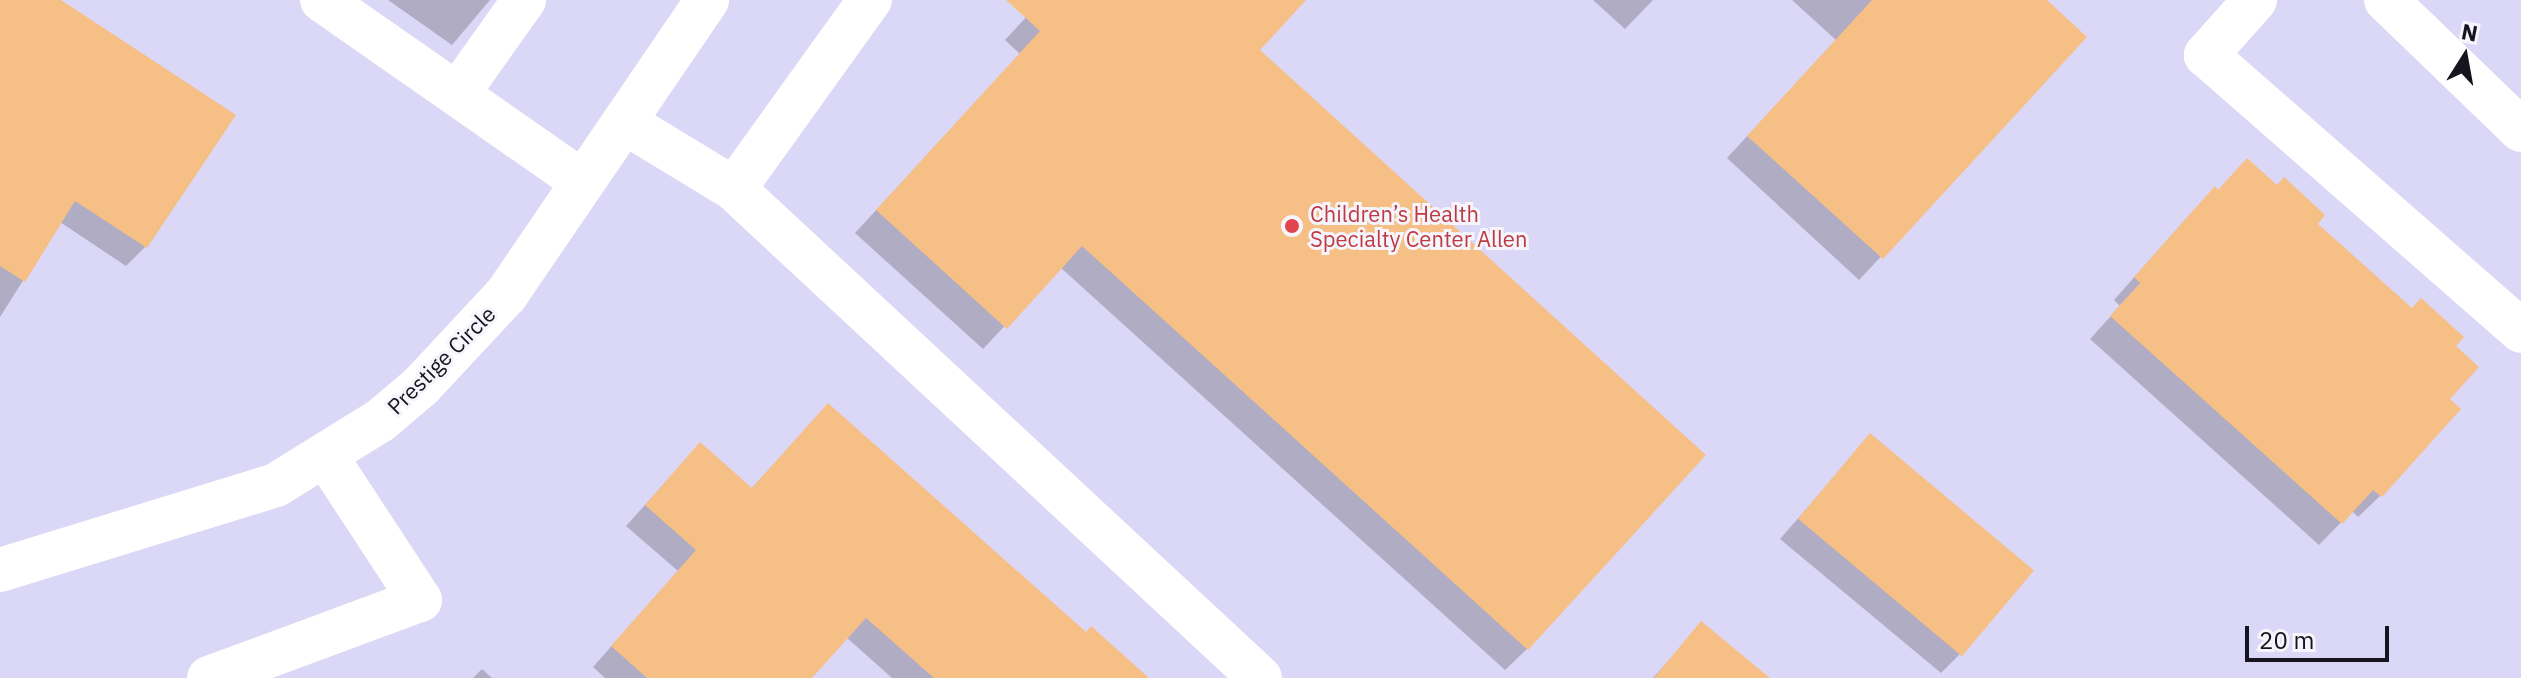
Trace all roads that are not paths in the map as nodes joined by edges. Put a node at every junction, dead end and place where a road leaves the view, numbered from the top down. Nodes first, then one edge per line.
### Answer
1 (322, 0) edge
2 (524, 0) edge
3 (707, 0) edge
4 (870, 0) edge
5 (2255, 0) edge
6 (2386, 0) edge
7 (458, 93) junction
8 (2514, 110) edge
9 (624, 122) junction
10 (583, 182) junction
11 (734, 189) junction
12 (2521, 331) edge
13 (325, 455) junction
14 (0, 570) edge
15 (209, 678) edge
16 (1260, 678) edge

1 - 7 street
2 - 7 street
3 - 9 street, Prestige Circle
4 - 11 street
5 - 12 street
6 - 8 street
7 - 10 street
9 - 10 street, Prestige Circle
9 - 11 street
10 - 13 street, Prestige Circle
11 - 16 street
13 - 14 street, Prestige Circle
13 - 15 street

